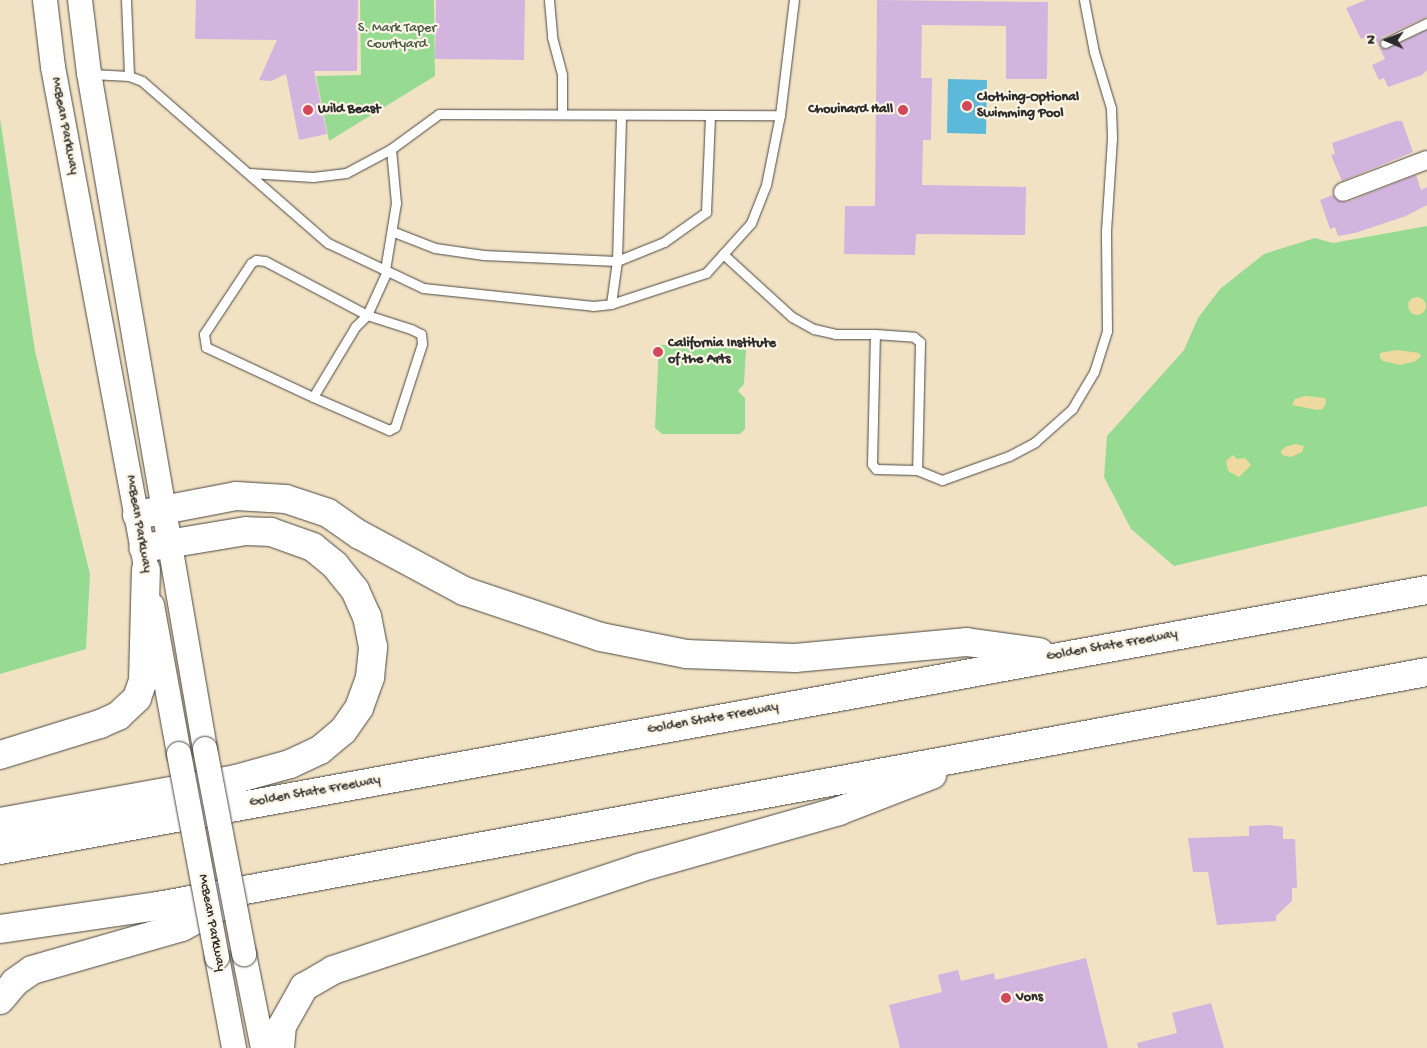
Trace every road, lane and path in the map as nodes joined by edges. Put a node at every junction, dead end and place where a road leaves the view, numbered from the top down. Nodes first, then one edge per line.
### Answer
1 (47, 0) edge
2 (80, 0) edge
3 (126, 0) edge
4 (549, 0) edge
5 (794, 0) edge
6 (1084, 0) edge
7 (1427, 23) edge
8 (1384, 43) dead end
9 (89, 73) junction
10 (129, 76) junction
11 (562, 114) junction
12 (621, 115) junction
13 (710, 115) junction
14 (780, 115) junction
15 (391, 148) junction
16 (1427, 160) edge
17 (249, 173) junction
18 (1343, 192) dead end
19 (394, 232) junction
20 (724, 254) junction
21 (617, 261) junction
22 (386, 271) junction
23 (612, 304) junction
24 (367, 314) junction
25 (875, 334) junction
26 (313, 397) junction
27 (917, 470) junction
28 (150, 512) junction
29 (153, 554) junction
30 (1427, 590) edge
31 (1063, 655) junction
32 (1427, 672) edge
33 (992, 751) junction
34 (0, 755) edge
35 (0, 822) edge
36 (0, 850) edge
37 (253, 889) junction
38 (0, 930) edge
39 (0, 1000) edge
40 (234, 1048) edge
41 (263, 1048) edge
42 (280, 1048) edge

1 - 9 main road
1 - 28 main road, McBean Parkway
2 - 9 main road, McBean Parkway
3 - 10 lane
4 - 11 lane
5 - 14 lane
6 - 27 lane
7 - 8 lane
9 - 10 lane
9 - 28 main road, McBean Parkway
10 - 17 lane
11 - 12 lane
11 - 15 lane
12 - 13 lane
12 - 21 lane
13 - 14 lane
13 - 21 lane
14 - 20 lane
15 - 17 lane
15 - 19 lane
16 - 18 street
17 - 22 lane
19 - 21 lane
19 - 22 lane
20 - 23 lane
20 - 25 lane
21 - 23 lane
22 - 23 lane
22 - 24 lane
24 - 26 lane
24 - 26 lane
24 - 26 lane
25 - 27 lane
25 - 27 lane
28 - 29 main road, McBean Parkway
28 - 31 highway
29 - 34 highway
29 - 35 highway
29 - 40 main road, McBean Parkway, bridge
29 - 41 main road, McBean Parkway, bridge
30 - 31 highway, Golden State Freeway
31 - 36 highway, Golden State Freeway
32 - 33 highway
33 - 37 highway
33 - 42 highway
37 - 38 highway
37 - 39 highway

